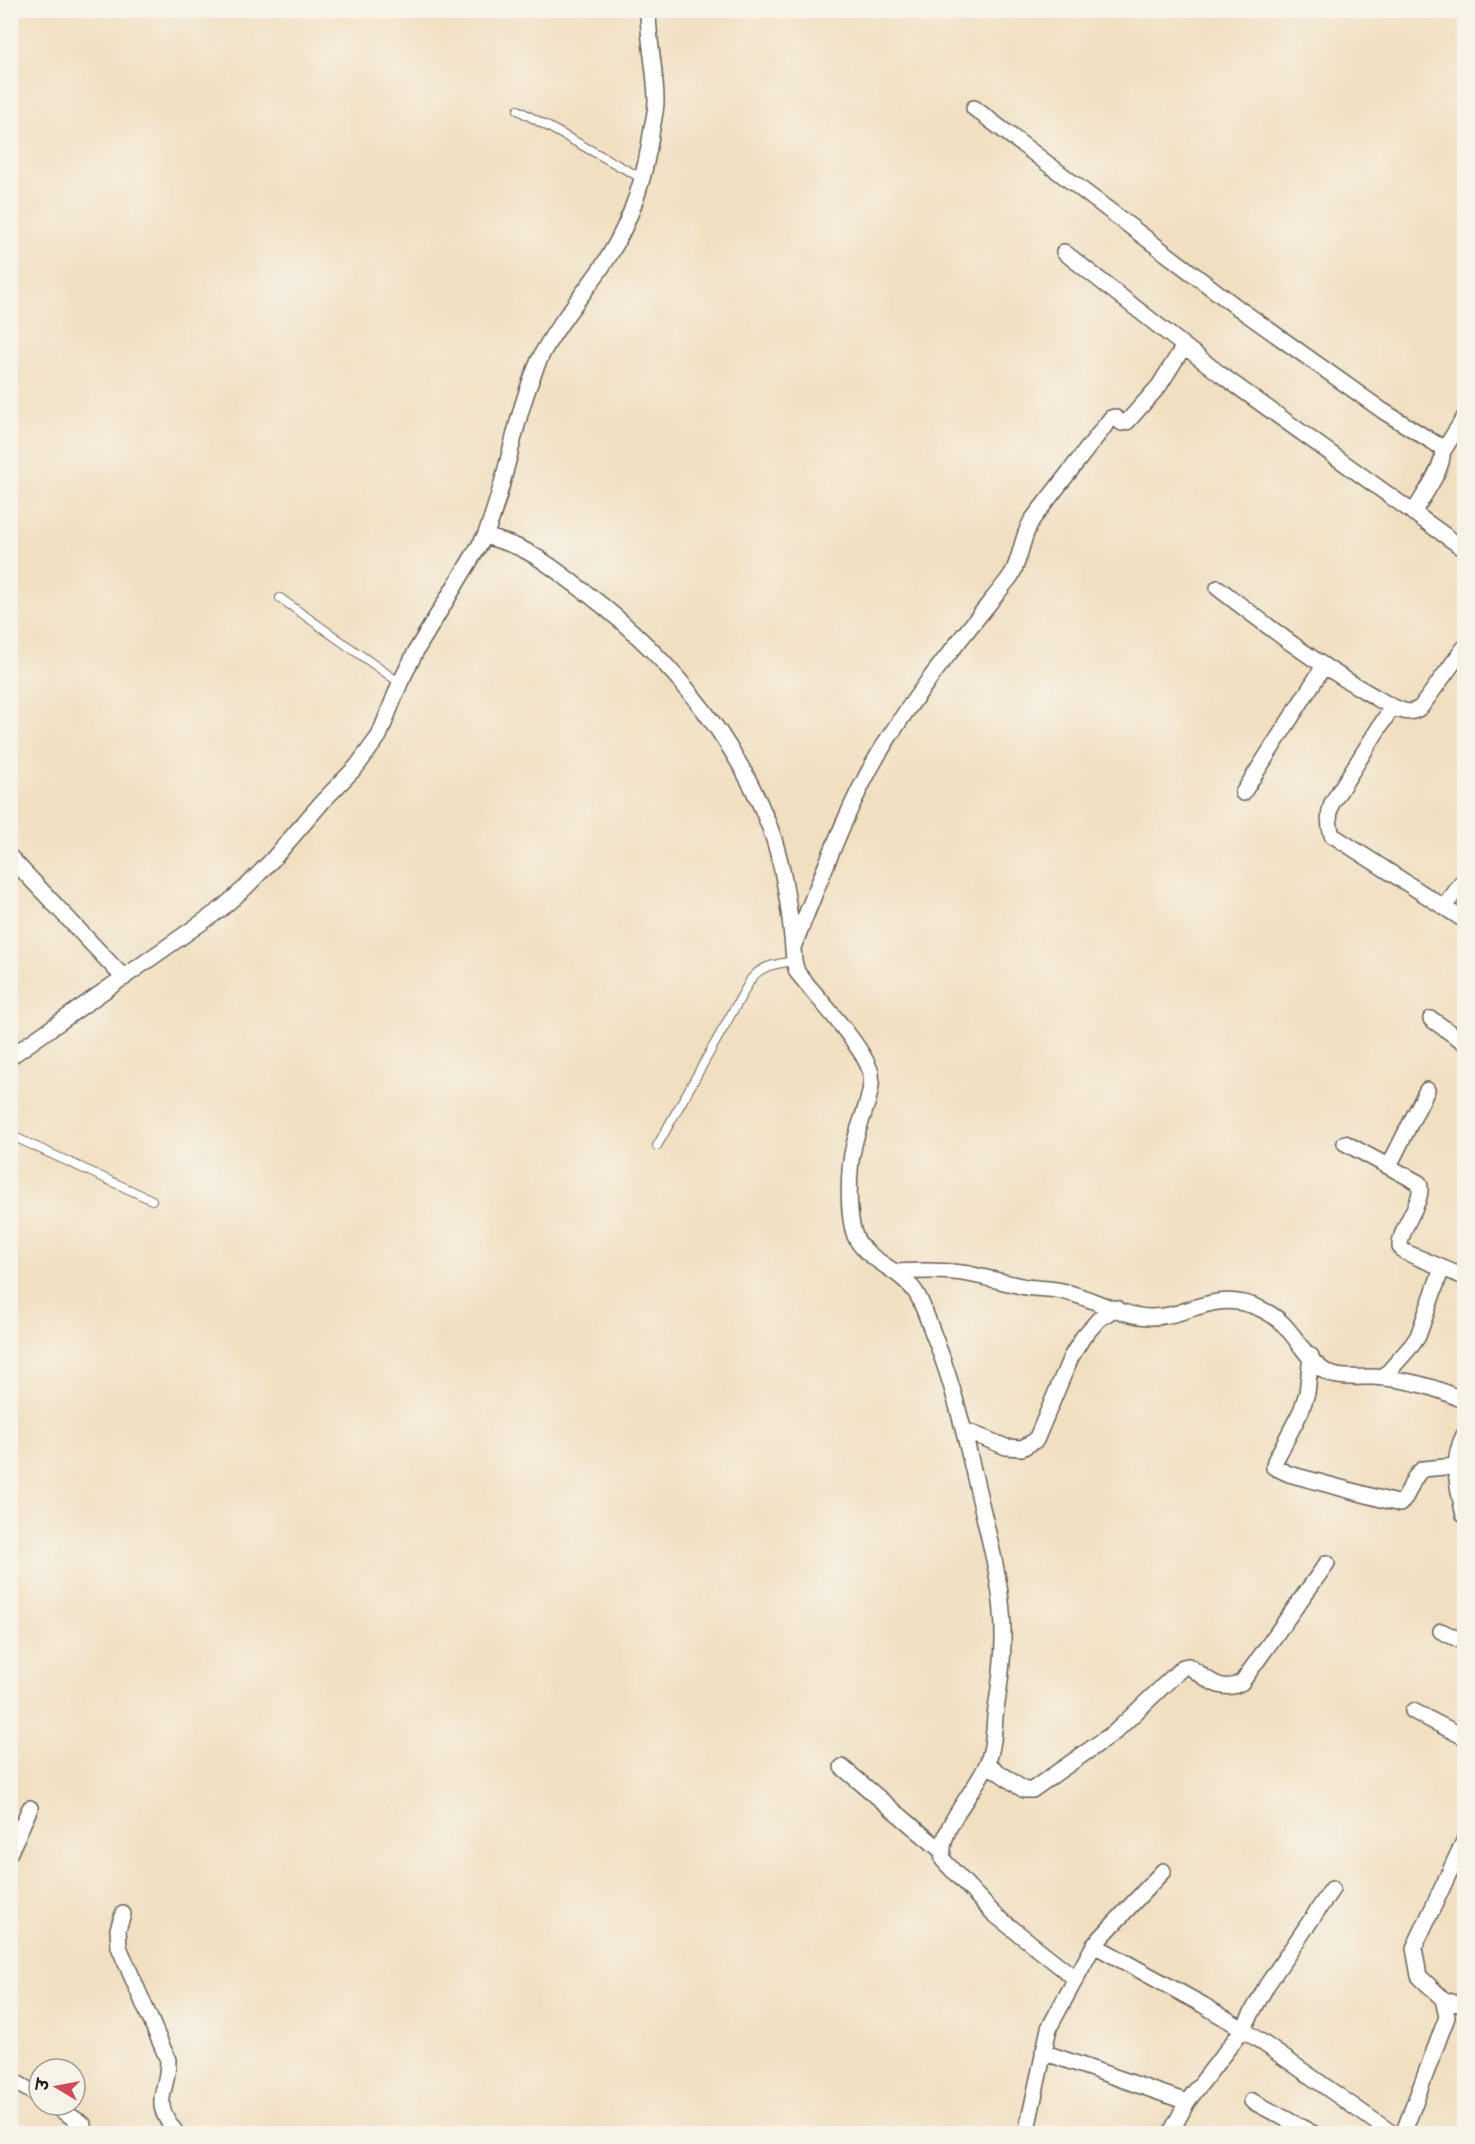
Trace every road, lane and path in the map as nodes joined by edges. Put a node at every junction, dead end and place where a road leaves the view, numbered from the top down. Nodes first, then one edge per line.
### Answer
1 (648, 10) edge
2 (974, 108) dead end
3 (518, 110) dead end
4 (643, 179) junction
5 (1064, 252) dead end
6 (1184, 346) junction
7 (1464, 418) edge
8 (1443, 451) junction
9 (1413, 513) junction
10 (485, 536) junction
11 (1464, 549) edge
12 (1218, 588) dead end
13 (280, 598) dead end
14 (1464, 648) edge
15 (1324, 666) junction
16 (400, 683) junction
17 (1392, 707) junction
18 (1243, 793) dead end
19 (10, 857) edge
20 (1464, 880) edge
21 (1444, 907) junction
22 (1464, 920) edge
23 (793, 954) junction
24 (124, 978) junction
25 (1431, 1019) dead end
26 (1464, 1042) edge
27 (10, 1057) edge
28 (1427, 1090) dead end
29 (10, 1135) edge
30 (1345, 1143) dead end
31 (657, 1146) dead end
32 (1389, 1166) junction
33 (152, 1200) dead end
34 (1442, 1268) junction
35 (896, 1272) junction
36 (1464, 1277) edge
37 (1116, 1308) junction
38 (1311, 1356) junction
39 (1383, 1378) junction
40 (1464, 1401) edge
41 (964, 1430) junction
42 (1464, 1435) edge
43 (1455, 1466) junction
44 (1464, 1515) edge
45 (1327, 1563) dead end
46 (1441, 1631) dead end
47 (1464, 1642) edge
48 (1413, 1711) dead end
49 (1464, 1737) edge
50 (987, 1764) junction
51 (842, 1767) dead end
52 (30, 1808) dead end
53 (1464, 1841) edge
54 (942, 1851) junction
55 (10, 1852) edge
56 (1163, 1871) dead end
57 (1332, 1889) dead end
58 (123, 1914) dead end
59 (1094, 1945) junction
60 (1076, 1979) junction
61 (1443, 1999) junction
62 (1464, 2006) edge
63 (1243, 2029) junction
64 (1043, 2052) junction
65 (10, 2079) edge
66 (27, 2089) edge
67 (1252, 2101) dead end
68 (1186, 2102) junction
69 (72, 2117) edge
70 (83, 2124) dead end
71 (177, 2133) edge
72 (1026, 2133) edge
73 (1170, 2133) edge
74 (1314, 2133) edge
75 (1393, 2133) edge
76 (1403, 2133) edge

1 - 4 street
2 - 8 street
3 - 4 lane
4 - 10 street
5 - 6 street
6 - 9 street
6 - 23 street
7 - 8 street
8 - 9 street
9 - 11 street
10 - 16 street
10 - 23 street
12 - 15 street
13 - 16 lane
14 - 17 street
15 - 17 street
15 - 18 street
16 - 24 street
17 - 21 street
19 - 24 street
20 - 21 street
21 - 22 street
23 - 31 lane
23 - 35 street
24 - 27 street
25 - 26 street
28 - 32 street
29 - 33 lane
30 - 32 street
32 - 34 street
34 - 36 street
34 - 39 street
35 - 37 street
35 - 41 street
37 - 38 street
37 - 41 street
38 - 39 street
38 - 43 street
39 - 40 street
41 - 50 street
42 - 43 street
43 - 44 street
45 - 50 street
46 - 47 street
48 - 49 street
50 - 54 street
51 - 54 street
52 - 55 street
53 - 61 street
54 - 60 street
56 - 59 street
57 - 63 street
58 - 71 street
59 - 60 street
59 - 63 street
60 - 64 street
61 - 62 street
61 - 76 street
63 - 68 street
63 - 75 street
64 - 68 street
64 - 72 street
65 - 66 street
67 - 74 street
68 - 73 street
69 - 70 street

